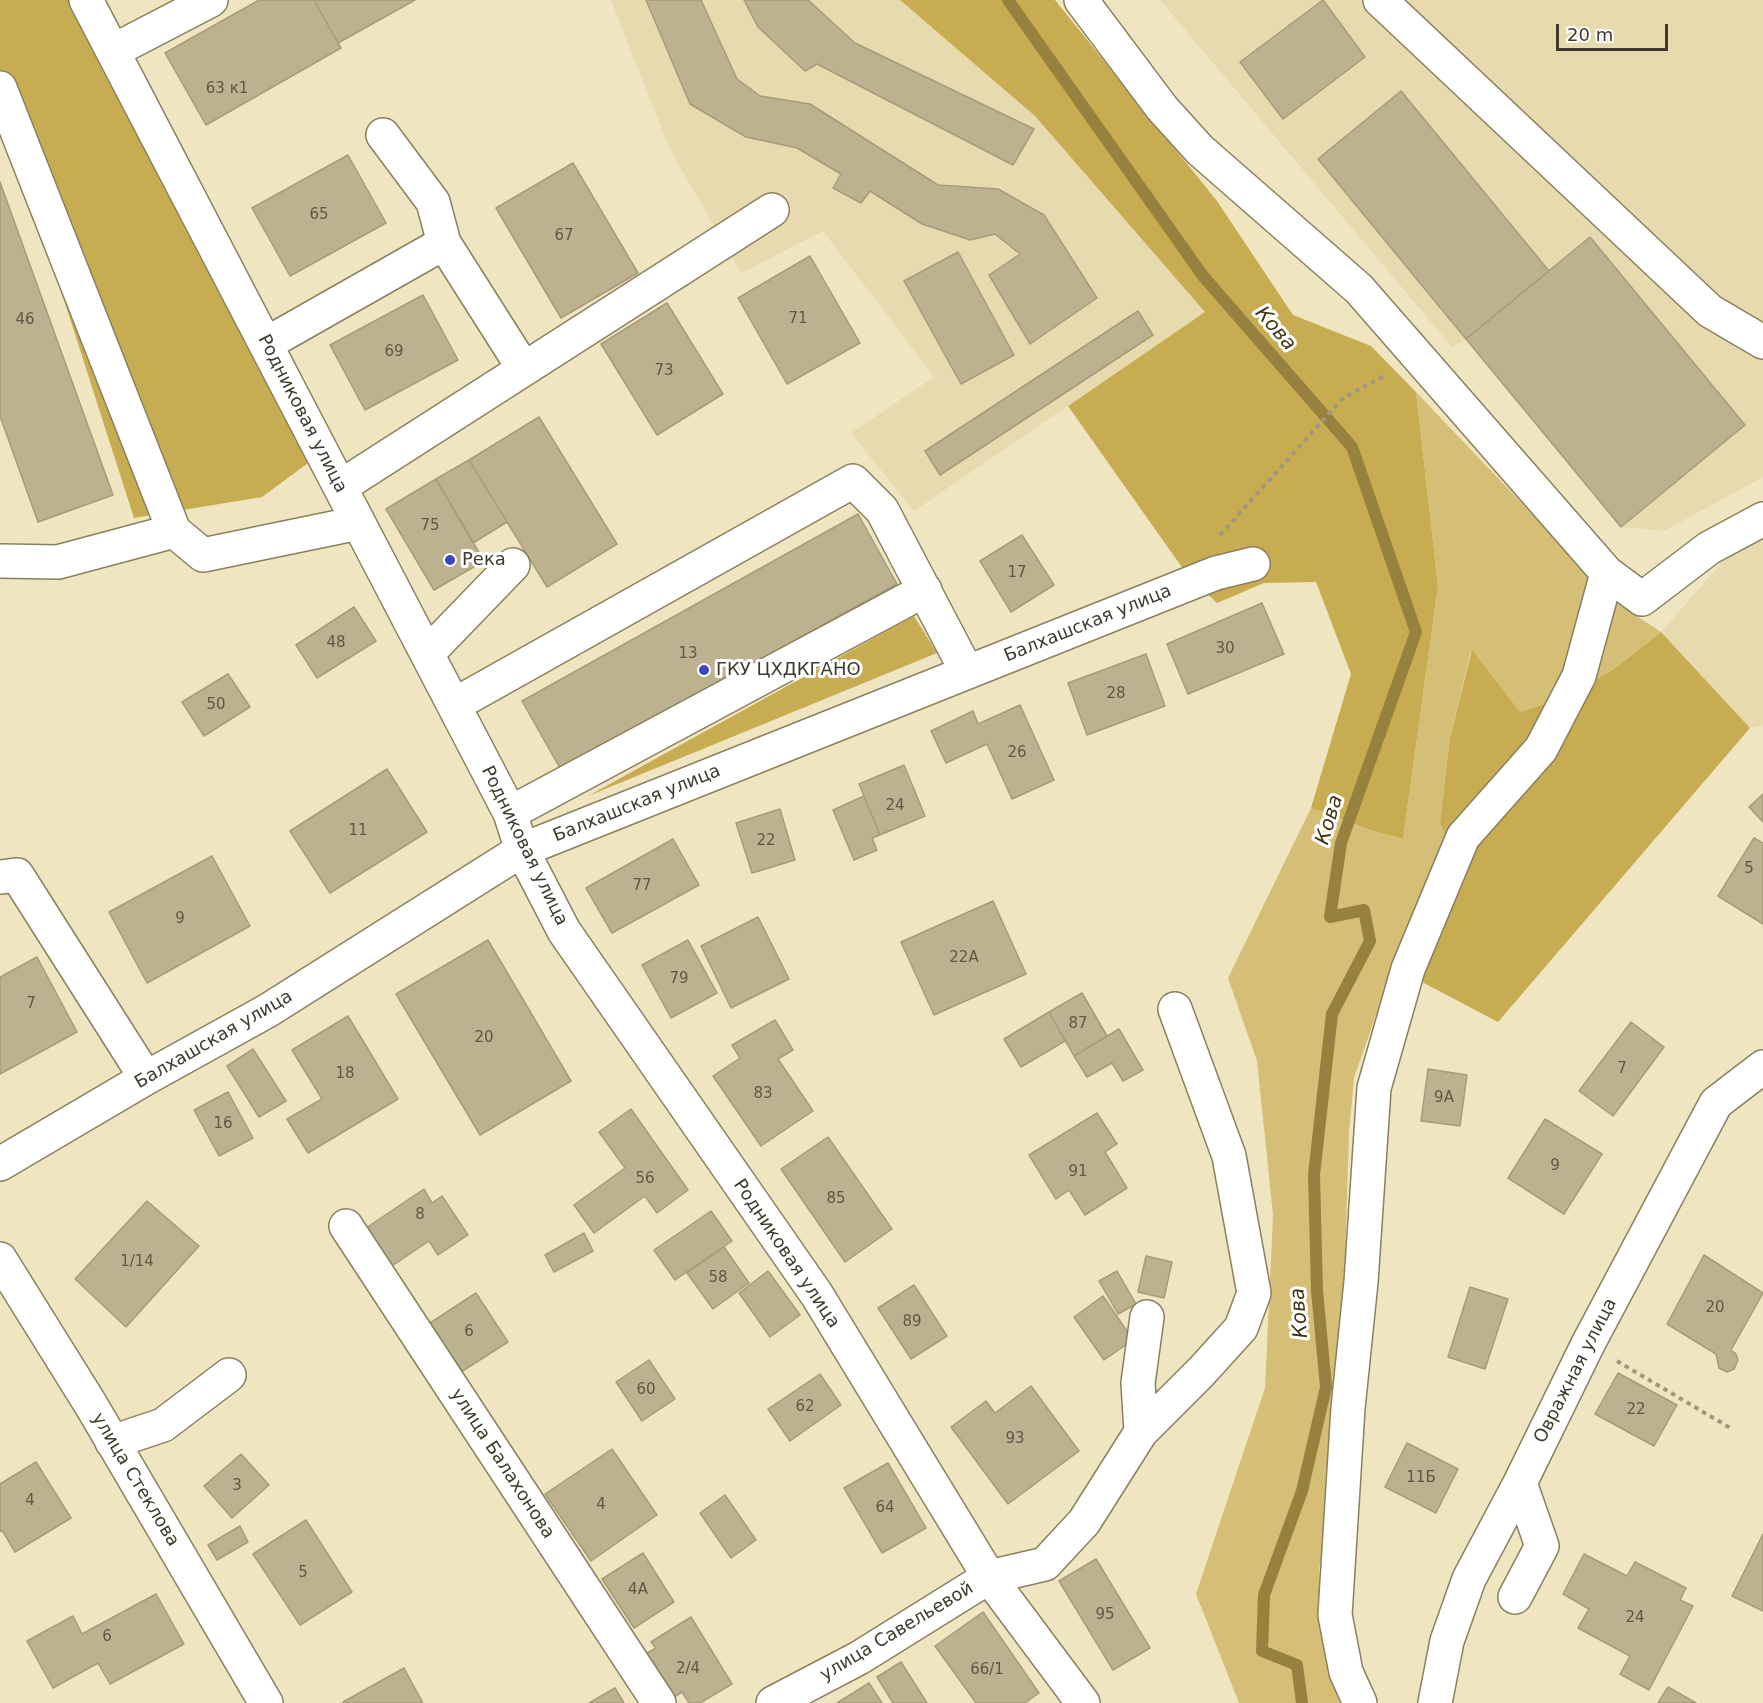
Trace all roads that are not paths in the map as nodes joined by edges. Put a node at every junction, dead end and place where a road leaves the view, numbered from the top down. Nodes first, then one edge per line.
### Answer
1 (86, 0) edge
2 (211, 0) edge
3 (1081, 0) edge
4 (1380, 0) edge
5 (112, 51) junction
6 (0, 88) edge
7 (383, 135) dead end
8 (772, 210) dead end
9 (444, 243) junction
10 (1763, 342) edge
11 (266, 344) junction
12 (524, 369) junction
13 (340, 487) junction
14 (1763, 519) edge
15 (358, 523) junction
16 (174, 531) junction
17 (0, 561) edge
18 (1253, 564) dead end
19 (513, 565) dead end
20 (1607, 573) junction
21 (926, 590) junction
22 (427, 654) junction
23 (967, 672) junction
24 (454, 705) junction
25 (510, 813) junction
26 (522, 850) junction
27 (0, 877) edge
28 (1175, 1009) dead end
29 (1763, 1067) edge
30 (146, 1078) junction
31 (0, 1164) edge
32 (346, 1226) dead end
33 (0, 1259) edge
34 (1147, 1317) dead end
35 (229, 1375) dead end
36 (1141, 1432) junction
37 (112, 1442) junction
38 (1520, 1483) junction
39 (989, 1577) junction
40 (1515, 1597) dead end
41 (266, 1703) edge
42 (659, 1703) edge
43 (773, 1703) edge
44 (1083, 1703) edge
45 (1360, 1703) edge
46 (1435, 1703) edge

1 - 5 street, Родниковая улица
2 - 5 street
3 - 20 street
4 - 10 street
5 - 11 street, Родниковая улица
6 - 16 street
7 - 9 street
8 - 12 street
9 - 11 street
9 - 12 street
11 - 13 street, Родниковая улица
12 - 13 street
13 - 15 street, Родниковая улица
14 - 20 street
15 - 16 street
15 - 22 street, Родниковая улица
16 - 17 street
18 - 23 street, Балхашская улица
19 - 22 street
20 - 45 street
21 - 23 street
21 - 24 street
21 - 25 street
22 - 24 street, Родниковая улица
23 - 26 street, Балхашская улица
24 - 25 street, Родниковая улица
25 - 26 street, Родниковая улица
26 - 30 street, Балхашская улица
26 - 39 street, Родниковая улица
27 - 30 street
28 - 36 street, улица Савельевой
29 - 38 street, Овражная улица
30 - 31 street, Балхашская улица
32 - 42 street, улица Балахонова
33 - 37 street, улица Стеклова
34 - 36 street
35 - 37 street
36 - 39 street, улица Савельевой
37 - 41 street, улица Стеклова
38 - 40 street
38 - 46 street, Овражная улица
39 - 43 street, улица Савельевой
39 - 44 street, Родниковая улица

